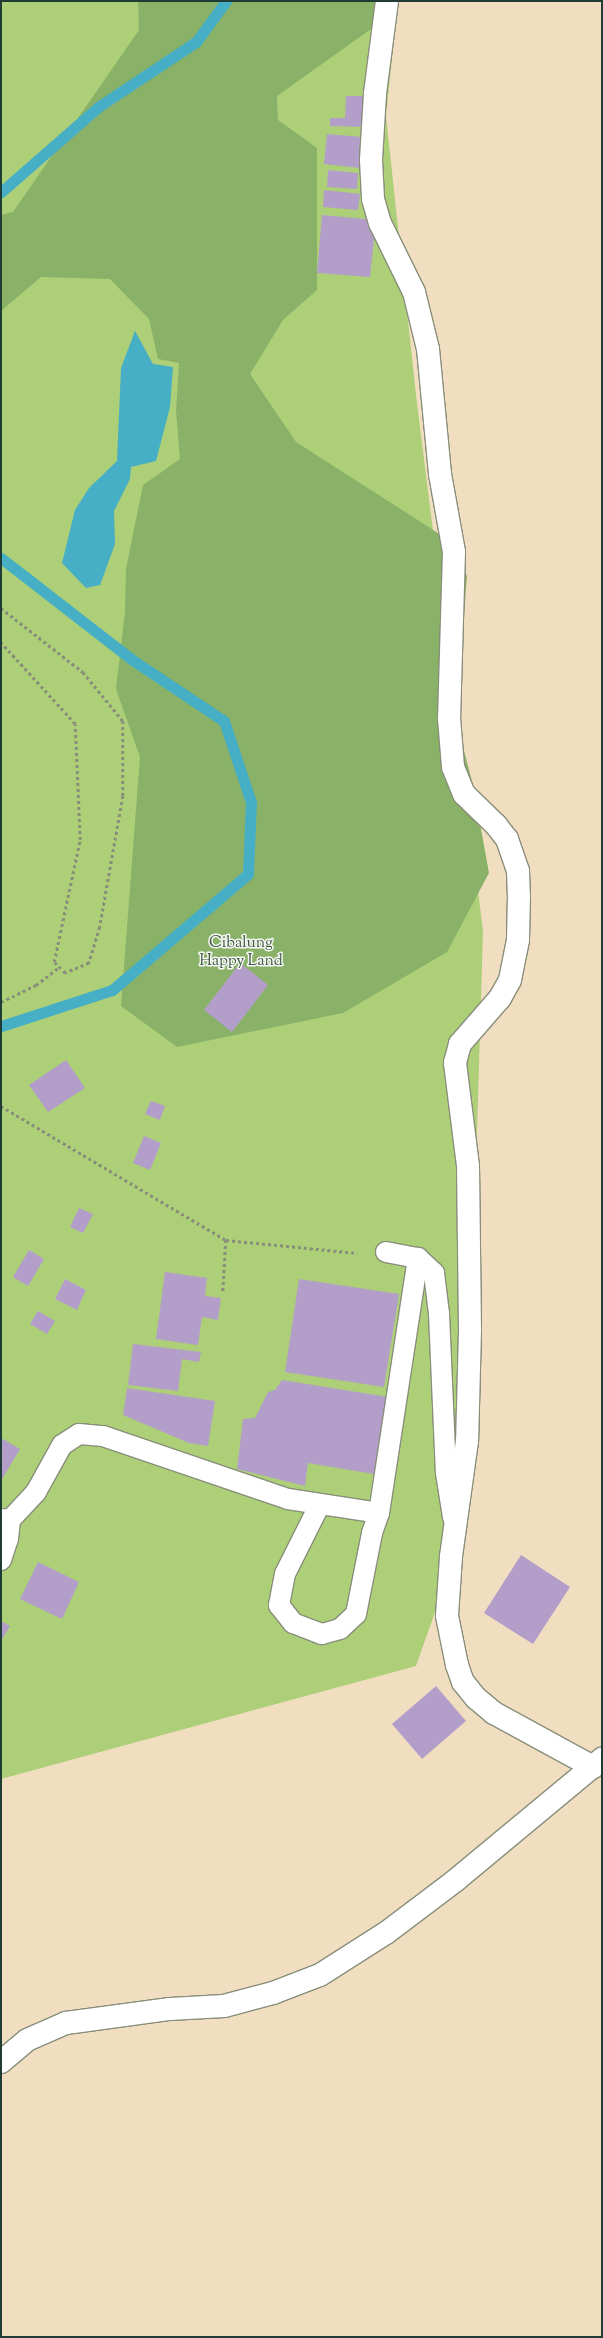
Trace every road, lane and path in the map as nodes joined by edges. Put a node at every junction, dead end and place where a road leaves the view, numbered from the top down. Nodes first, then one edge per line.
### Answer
1 (387, 1) edge
2 (1, 608) edge
3 (1, 643) edge
4 (59, 967) junction
5 (1, 1002) edge
6 (1, 1106) edge
7 (226, 1240) junction
8 (386, 1252) joint
9 (418, 1258) junction
10 (223, 1292) dead end
11 (320, 1504) junction
12 (379, 1513) junction
13 (5, 1520) edge
14 (455, 1527) junction
15 (1, 1560) edge
16 (597, 1763) edge
17 (1, 2062) edge

1 - 14 street
2 - 4 path
3 - 4 path
4 - 5 path
6 - 7 path
7 - 8 path
7 - 10 path
8 - 9 lane
9 - 12 lane
9 - 14 lane
11 - 12 lane
11 - 12 lane
11 - 13 lane
13 - 15 lane
14 - 16 street
16 - 17 street

